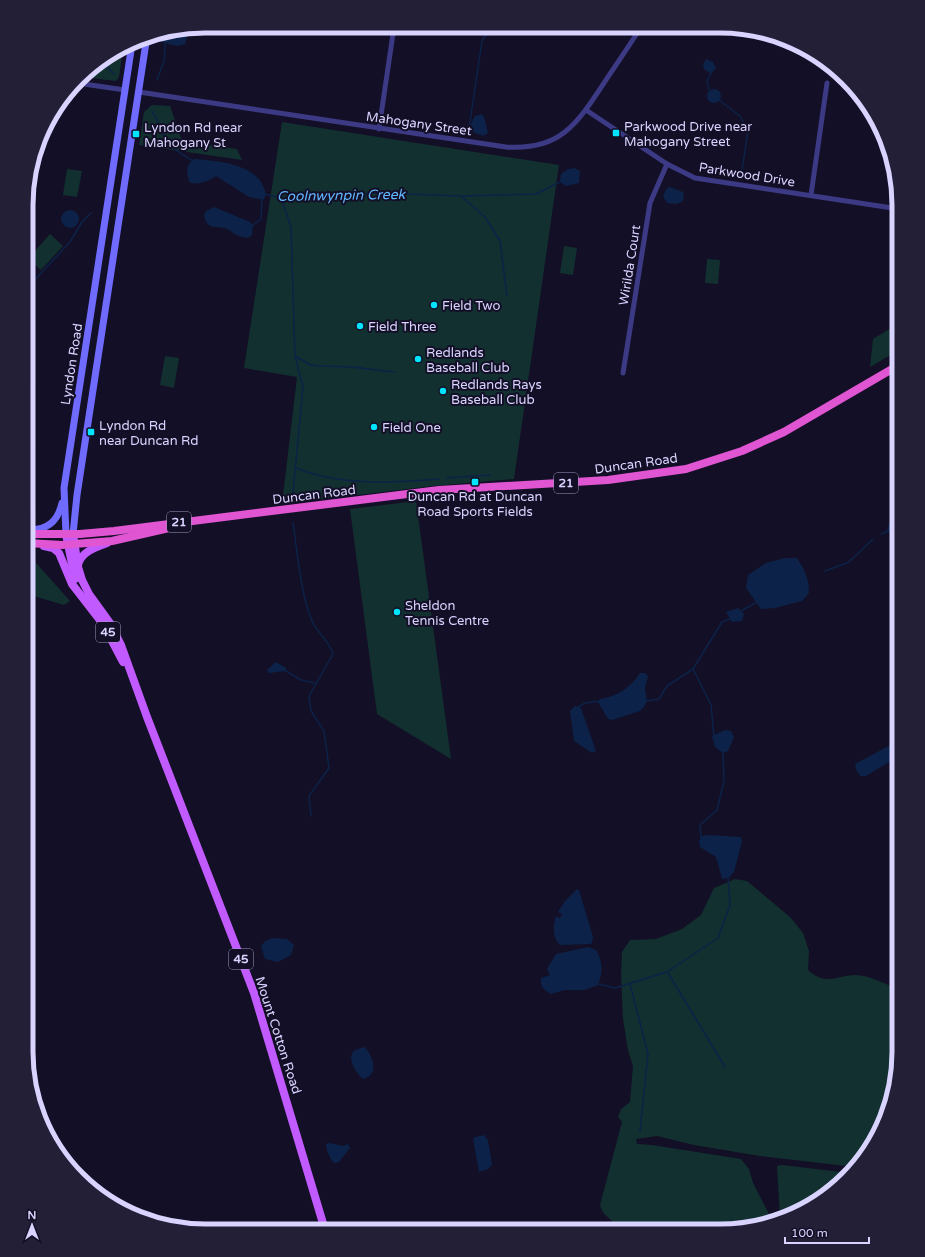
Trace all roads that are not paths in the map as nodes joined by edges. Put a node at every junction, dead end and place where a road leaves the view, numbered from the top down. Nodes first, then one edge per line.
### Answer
1 (393, 33) edge
2 (637, 33) edge
3 (146, 44) edge
4 (131, 50) edge
5 (827, 83) dead end
6 (82, 84) edge
7 (125, 90) junction
8 (138, 92) junction
9 (586, 110) junction
10 (379, 129) junction
11 (667, 164) junction
12 (811, 195) junction
13 (892, 208) edge
14 (892, 369) edge
15 (623, 373) dead end
16 (74, 425) junction
17 (88, 427) junction
18 (64, 488) junction
19 (209, 519) junction
20 (33, 530) edge
21 (33, 534) edge
22 (70, 534) junction
23 (112, 541) junction
24 (71, 544) junction
25 (33, 545) edge
26 (33, 546) edge
27 (78, 567) junction
28 (128, 673) junction
29 (139, 695) junction
30 (323, 1224) edge

1 - 10 street
2 - 9 street, Mahogany Street
3 - 8 main road, Lyndon Road
4 - 7 main road, Lyndon Road
5 - 12 street
6 - 7 street
7 - 8 main road
7 - 16 main road, Lyndon Road
8 - 10 street, Mahogany Street
8 - 17 main road, Lyndon Road
9 - 10 street, Mahogany Street
9 - 11 street, Parkwood Drive
11 - 12 street, Parkwood Drive
11 - 15 street, Wirilda Court
12 - 13 street, Parkwood Drive
14 - 19 highway, Duncan Road / 21
16 - 17 main road
16 - 18 main road, Lyndon Road
17 - 22 main road, Lyndon Road
18 - 20 main road
18 - 22 main road, Lyndon Road
19 - 22 highway, Duncan Road / 21
19 - 23 highway, Duncan Road / 21
21 - 22 highway, 21
22 - 24 main road, Mount Cotton Road / 45
23 - 24 highway, Duncan Road / 21
23 - 27 main road
24 - 25 highway, Duncan Road / 21
24 - 27 main road, Mount Cotton Road / 45
24 - 28 main road
26 - 28 main road, Mount Cotton Road / 45
27 - 29 main road, Mount Cotton Road / 45
28 - 29 main road, Mount Cotton Road / 45
29 - 30 main road, Mount Cotton Road / 45

